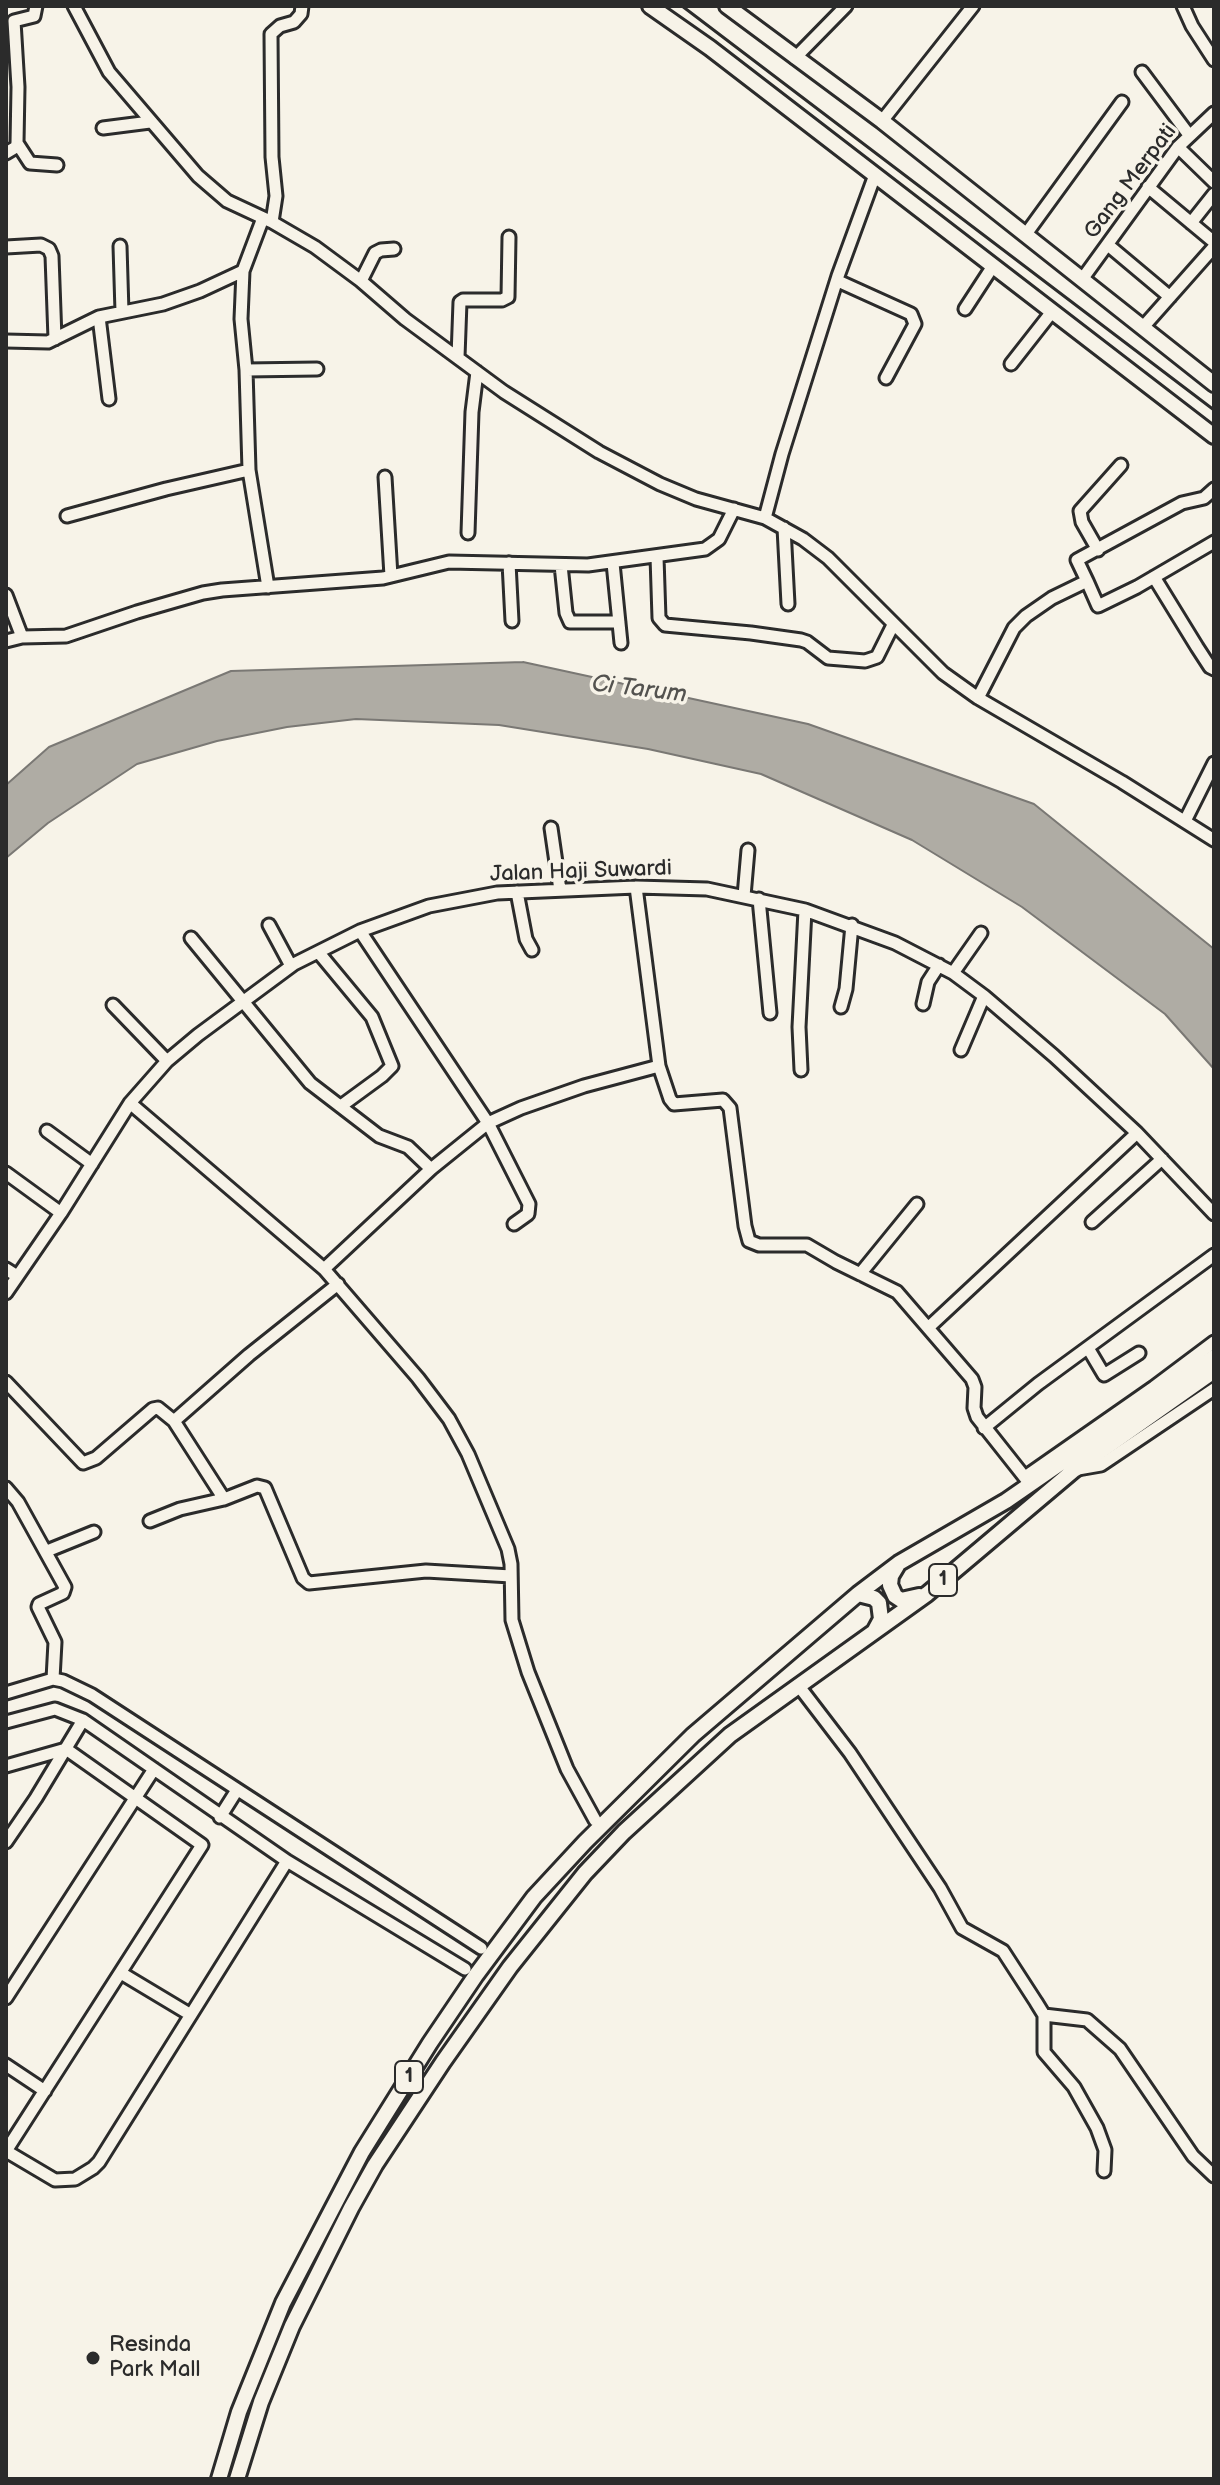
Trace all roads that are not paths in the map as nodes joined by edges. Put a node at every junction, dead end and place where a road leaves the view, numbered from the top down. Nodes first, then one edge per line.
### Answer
1 (36, 6) edge
2 (74, 6) edge
3 (302, 6) edge
4 (650, 6) edge
5 (846, 6) edge
6 (973, 6) edge
7 (1183, 6) edge
8 (737, 9) edge
9 (11, 19) edge
10 (795, 58) junction
11 (1214, 60) edge
12 (1142, 72) dead end
13 (1122, 102) dead end
14 (1214, 113) edge
15 (882, 121) junction
16 (150, 122) junction
17 (103, 128) dead end
18 (1189, 135) junction
19 (17, 143) junction
20 (1178, 147) junction
21 (6, 153) edge
22 (57, 165) dead end
23 (875, 175) junction
24 (1214, 182) edge
25 (1148, 187) junction
26 (1214, 194) edge
27 (267, 220) junction
28 (1191, 223) junction
29 (1026, 234) junction
30 (509, 237) dead end
31 (1214, 244) edge
32 (1108, 245) junction
33 (120, 246) dead end
34 (6, 247) edge
35 (394, 249) dead end
36 (993, 266) junction
37 (243, 271) junction
38 (1083, 278) junction
39 (361, 281) junction
40 (838, 281) junction
41 (1170, 297) junction
42 (965, 309) dead end
43 (122, 312) junction
44 (1051, 313) junction
45 (99, 317) junction
46 (1144, 326) junction
47 (55, 339) junction
48 (6, 341) edge
49 (458, 357) junction
50 (1011, 364) dead end
51 (317, 369) dead end
52 (246, 370) junction
53 (477, 372) junction
54 (886, 378) dead end
55 (1214, 384) edge
56 (109, 399) dead end
57 (1214, 436) edge
58 (1121, 465) dead end
59 (249, 470) junction
60 (385, 477) dead end
61 (1214, 489) edge
62 (734, 509) junction
63 (67, 516) dead end
64 (765, 518) junction
65 (784, 528) junction
66 (468, 533) dead end
67 (1214, 542) edge
68 (1098, 550) junction
69 (657, 557) junction
70 (509, 563) junction
71 (613, 563) junction
72 (561, 565) junction
73 (391, 576) junction
74 (1154, 577) junction
75 (1087, 581) junction
76 (268, 587) junction
77 (6, 595) edge
78 (788, 604) dead end
79 (512, 621) dead end
80 (619, 622) junction
81 (893, 625) junction
82 (22, 637) junction
83 (6, 641) edge
84 (621, 643) dead end
85 (1214, 669) edge
86 (978, 698) junction
87 (1214, 763) edge
88 (1185, 821) junction
89 (551, 828) dead end
90 (1214, 840) edge
91 (748, 850) dead end
92 (636, 887) junction
93 (560, 890) junction
94 (517, 892) junction
95 (744, 896) junction
96 (759, 899) junction
97 (805, 910) junction
98 (269, 925) dead end
99 (852, 925) junction
100 (360, 931) junction
101 (981, 933) dead end
102 (191, 938) dead end
103 (532, 950) dead end
104 (319, 953) junction
105 (939, 965) junction
106 (291, 966) junction
107 (953, 973) junction
108 (984, 996) junction
109 (244, 1001) junction
110 (923, 1004) dead end
111 (113, 1005) dead end
112 (841, 1007) dead end
113 (770, 1013) dead end
114 (961, 1050) dead end
115 (167, 1061) junction
116 (659, 1066) junction
117 (801, 1070) dead end
118 (130, 1103) junction
119 (341, 1106) junction
120 (488, 1123) junction
121 (47, 1131) dead end
122 (1137, 1133) junction
123 (1162, 1159) junction
124 (92, 1164) junction
125 (431, 1169) junction
126 (6, 1173) edge
127 (917, 1204) dead end
128 (61, 1213) junction
129 (1214, 1214) edge
130 (1092, 1222) dead end
131 (514, 1224) dead end
132 (1214, 1255) edge
133 (6, 1269) edge
134 (324, 1269) junction
135 (860, 1274) junction
136 (17, 1276) junction
137 (338, 1284) junction
138 (6, 1293) edge
139 (929, 1327) junction
140 (1214, 1342) edge
141 (1088, 1348) junction
142 (1139, 1353) dead end
143 (1214, 1357) edge
144 (1214, 1371) edge
145 (6, 1382) edge
146 (1214, 1389) edge
147 (174, 1421) junction
148 (984, 1428) junction
149 (1074, 1470) junction
150 (1028, 1480) junction
151 (6, 1488) edge
152 (224, 1499) junction
153 (150, 1521) dead end
154 (94, 1532) dead end
155 (47, 1551) junction
156 (899, 1563) junction
157 (511, 1576) junction
158 (858, 1594) junction
159 (927, 1594) junction
160 (874, 1632) junction
161 (53, 1679) junction
162 (798, 1685) junction
163 (6, 1693) edge
164 (83, 1720) junction
165 (6, 1722) edge
166 (66, 1749) junction
167 (6, 1766) edge
168 (154, 1769) junction
169 (237, 1790) junction
170 (134, 1798) junction
171 (220, 1817) junction
172 (595, 1820) dead end
173 (6, 1842) edge
174 (287, 1861) junction
175 (481, 1948) dead end
176 (465, 1969) dead end
177 (121, 1973) junction
178 (6, 1998) edge
179 (191, 2015) junction
180 (1044, 2015) junction
181 (6, 2065) edge
182 (45, 2091) junction
183 (1104, 2171) dead end
184 (1214, 2176) edge
185 (219, 2479) edge
186 (237, 2479) edge

1 - 9 street
2 - 16 street
3 - 27 street
4 - 23 main road
5 - 10 street
6 - 15 street
7 - 11 street
8 - 10 main road
9 - 19 street
10 - 15 main road
12 - 18 street
13 - 29 street
14 - 18 street, Gang Merpati
15 - 29 main road
16 - 17 street
16 - 27 street
18 - 20 street, Gang Merpati
19 - 21 street
19 - 22 street
20 - 24 street
20 - 25 street, Gang Merpati
23 - 36 main road
23 - 40 street
25 - 28 street
25 - 32 street, Gang Merpati
26 - 28 street
27 - 37 street
27 - 39 street
28 - 31 street
29 - 38 main road
30 - 49 street
31 - 41 street
32 - 38 street, Gang Merpati
32 - 41 street
33 - 43 street
34 - 47 street
35 - 39 street
36 - 42 street
36 - 44 main road
37 - 43 street
37 - 52 street
38 - 46 main road
39 - 49 street
40 - 54 street
40 - 64 street
41 - 46 street
43 - 45 street
44 - 50 street
44 - 57 main road
45 - 47 street
45 - 56 street
46 - 55 main road
47 - 48 street
49 - 53 street
51 - 52 street
52 - 59 street
53 - 62 street
53 - 66 street
58 - 68 street
59 - 63 street
59 - 76 street
60 - 73 street
61 - 68 street
62 - 64 street
62 - 69 street
64 - 65 street
65 - 78 street
65 - 81 street
67 - 74 street
68 - 75 street
69 - 71 street
69 - 81 street
70 - 72 street
70 - 73 street
70 - 79 street
71 - 72 street
71 - 80 street
72 - 80 street
73 - 76 street
74 - 75 street
74 - 85 street
75 - 86 street
76 - 82 street
77 - 82 street
80 - 84 street
81 - 86 street
82 - 83 street
86 - 88 street
87 - 88 street
88 - 90 street
89 - 93 street
91 - 95 street
92 - 93 street, Jalan Haji Suwardi
92 - 95 street, Jalan Haji Suwardi
92 - 116 street
93 - 94 street, Jalan Haji Suwardi
94 - 100 street, Jalan Haji Suwardi
94 - 103 street
95 - 96 street, Jalan Haji Suwardi
96 - 97 street, Jalan Haji Suwardi
96 - 113 street
97 - 99 street, Jalan Haji Suwardi
97 - 117 street
98 - 106 street
99 - 105 street, Jalan Haji Suwardi
99 - 112 street
100 - 104 street, Jalan Haji Suwardi
100 - 120 street
101 - 107 street
102 - 109 street
104 - 106 street, Jalan Haji Suwardi
104 - 119 street
105 - 107 street, Jalan Haji Suwardi
105 - 110 street
106 - 109 street, Jalan Haji Suwardi
107 - 108 street, Jalan Haji Suwardi
108 - 114 street
108 - 122 street, Jalan Haji Suwardi
109 - 115 street, Jalan Haji Suwardi
109 - 119 street
111 - 115 street
115 - 118 street, Jalan Haji Suwardi
116 - 120 street
116 - 135 street
118 - 124 street, Jalan Haji Suwardi
118 - 134 street
119 - 125 street
120 - 125 street
120 - 131 street
121 - 124 street
122 - 123 street, Jalan Haji Suwardi
122 - 139 street
123 - 129 street, Jalan Haji Suwardi
123 - 130 street
124 - 128 street, Jalan Haji Suwardi
125 - 134 street
126 - 128 street
127 - 135 street
128 - 136 street, Jalan Haji Suwardi
132 - 141 street
133 - 136 street
134 - 137 street
135 - 139 street
136 - 138 street, Jalan Haji Suwardi
137 - 147 street
137 - 157 street
139 - 148 street
140 - 150 street
141 - 142 street
141 - 148 street
143 - 150 main road, 1
144 - 149 main road, 1
145 - 147 street
146 - 149 street
147 - 152 street
148 - 150 street
149 - 159 main road, 1
150 - 156 main road, 1
151 - 155 street
152 - 153 street
152 - 157 street
154 - 155 street
155 - 161 street
156 - 158 main road, 1
156 - 159 main road
157 - 172 street
158 - 160 main road
158 - 185 main road, 1
159 - 160 main road, 1
160 - 162 main road, 1
161 - 163 street
161 - 169 street
162 - 180 street
162 - 186 main road, 1
164 - 165 street
164 - 166 street
164 - 168 street
166 - 167 street
166 - 170 street
166 - 173 street
168 - 170 street
168 - 171 street
169 - 171 street
169 - 175 street
170 - 177 street
170 - 178 street
171 - 174 street
174 - 176 street
174 - 179 street
177 - 179 street
177 - 182 street
179 - 182 street
180 - 183 street
180 - 184 street
181 - 182 street

